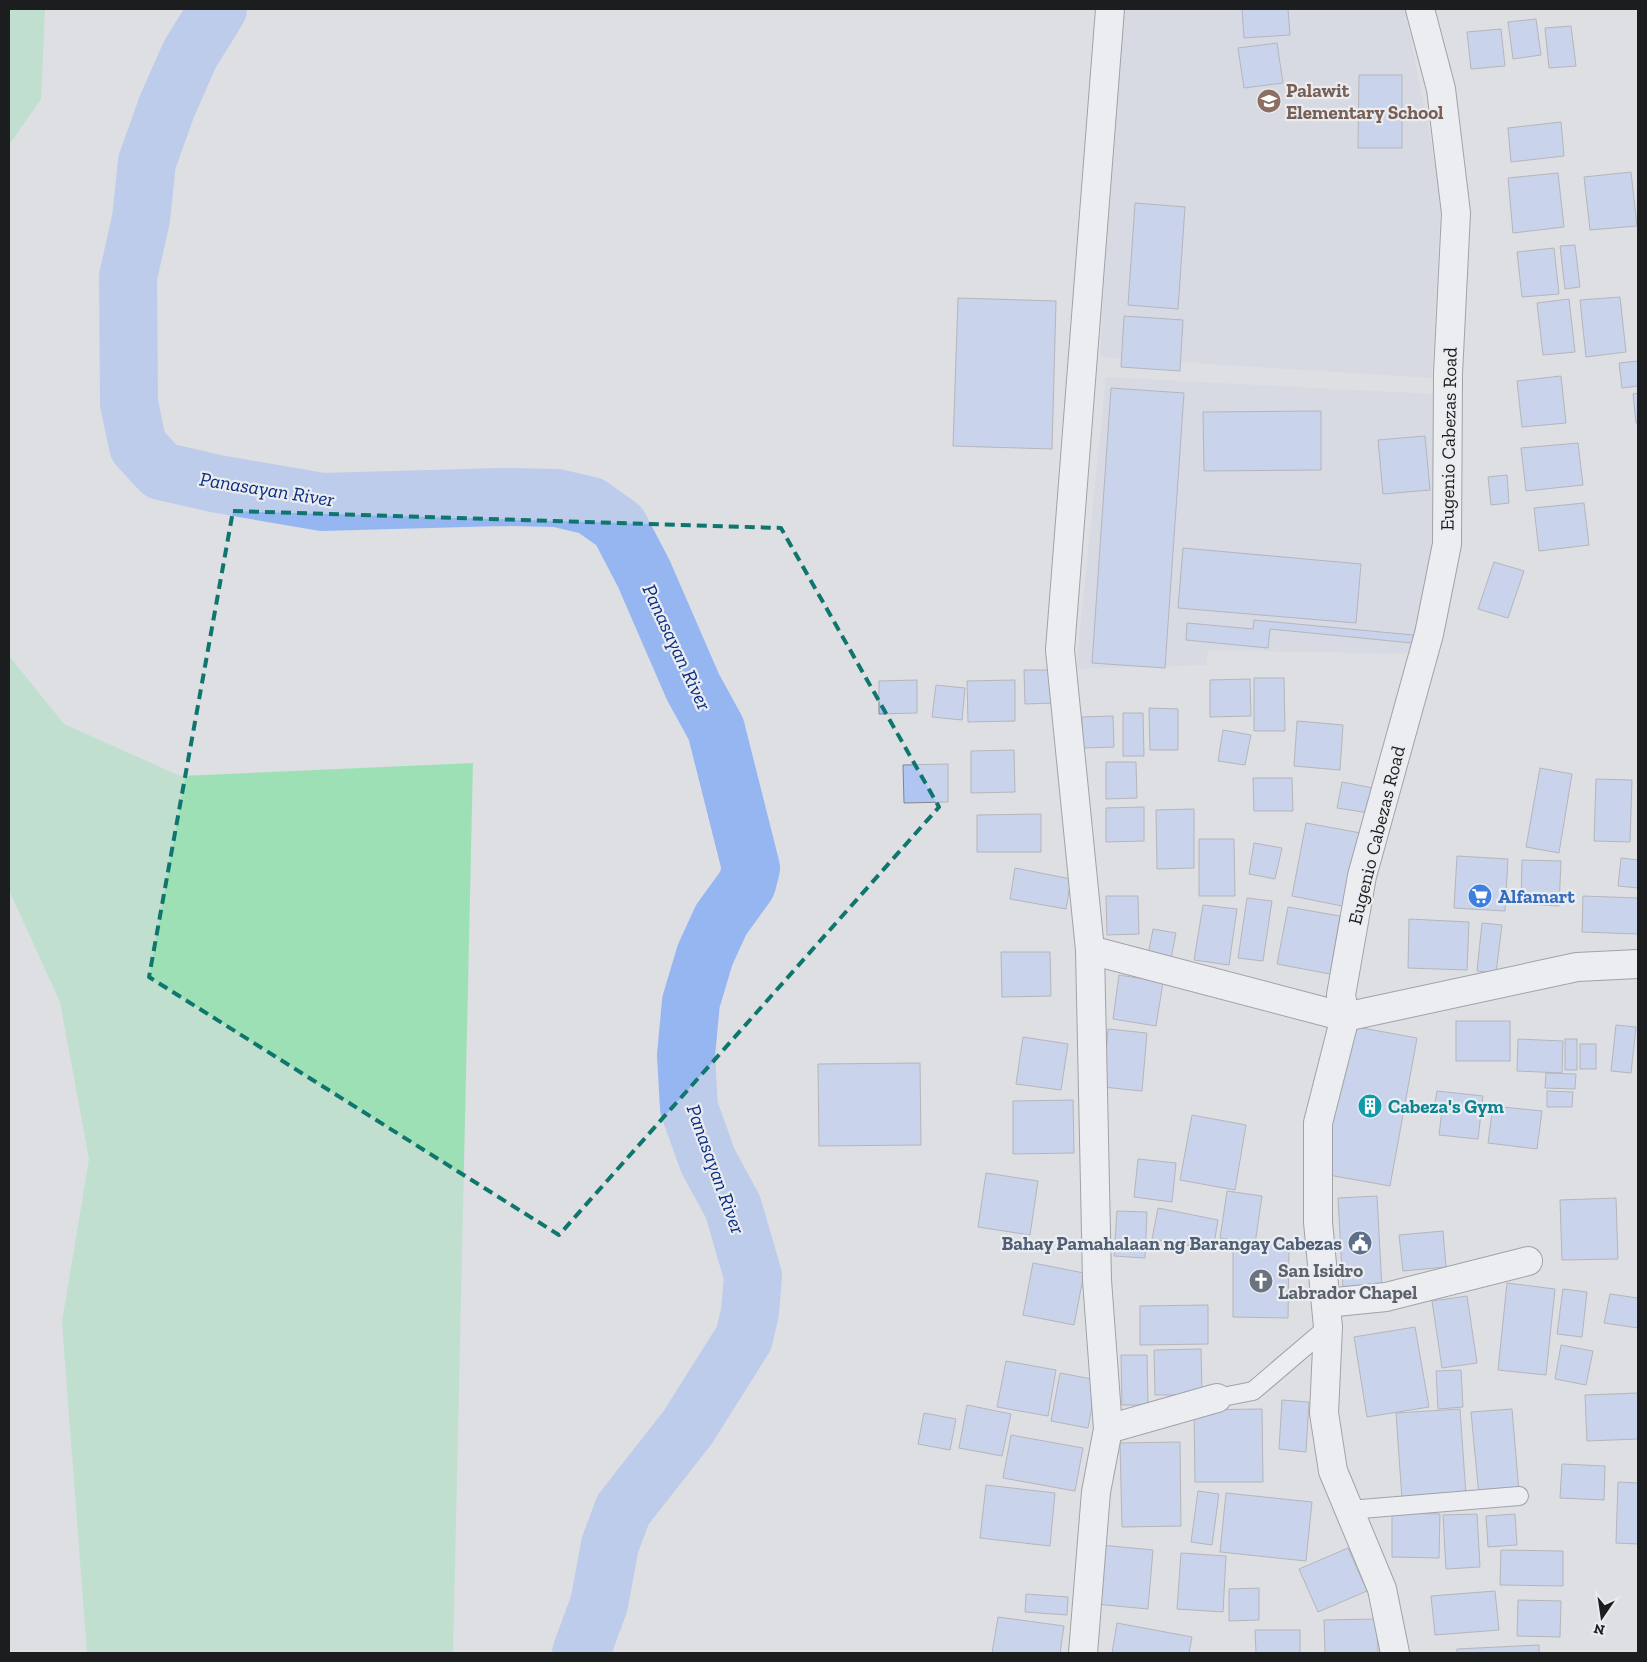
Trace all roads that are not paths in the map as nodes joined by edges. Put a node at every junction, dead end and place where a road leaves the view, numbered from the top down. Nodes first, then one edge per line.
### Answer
1 (1110, 9) edge
2 (1420, 9) edge
3 (1090, 950) junction
4 (1638, 964) edge
5 (1345, 1017) junction
6 (1528, 1261) dead end
7 (1327, 1315) junction
8 (1217, 1398) joint
9 (1108, 1429) junction
10 (1519, 1496) dead end
11 (1349, 1510) junction
12 (1083, 1653) edge
13 (1395, 1653) edge

1 - 3 street
2 - 5 street, Eugenio Cabezas Road
3 - 5 street
3 - 9 street
4 - 5 street
5 - 7 street, Eugenio Cabezas Road
6 - 7 street
7 - 8 lane
7 - 11 street, Eugenio Cabezas Road
8 - 9 street
9 - 12 street
10 - 11 lane
11 - 13 street, Eugenio Cabezas Road

